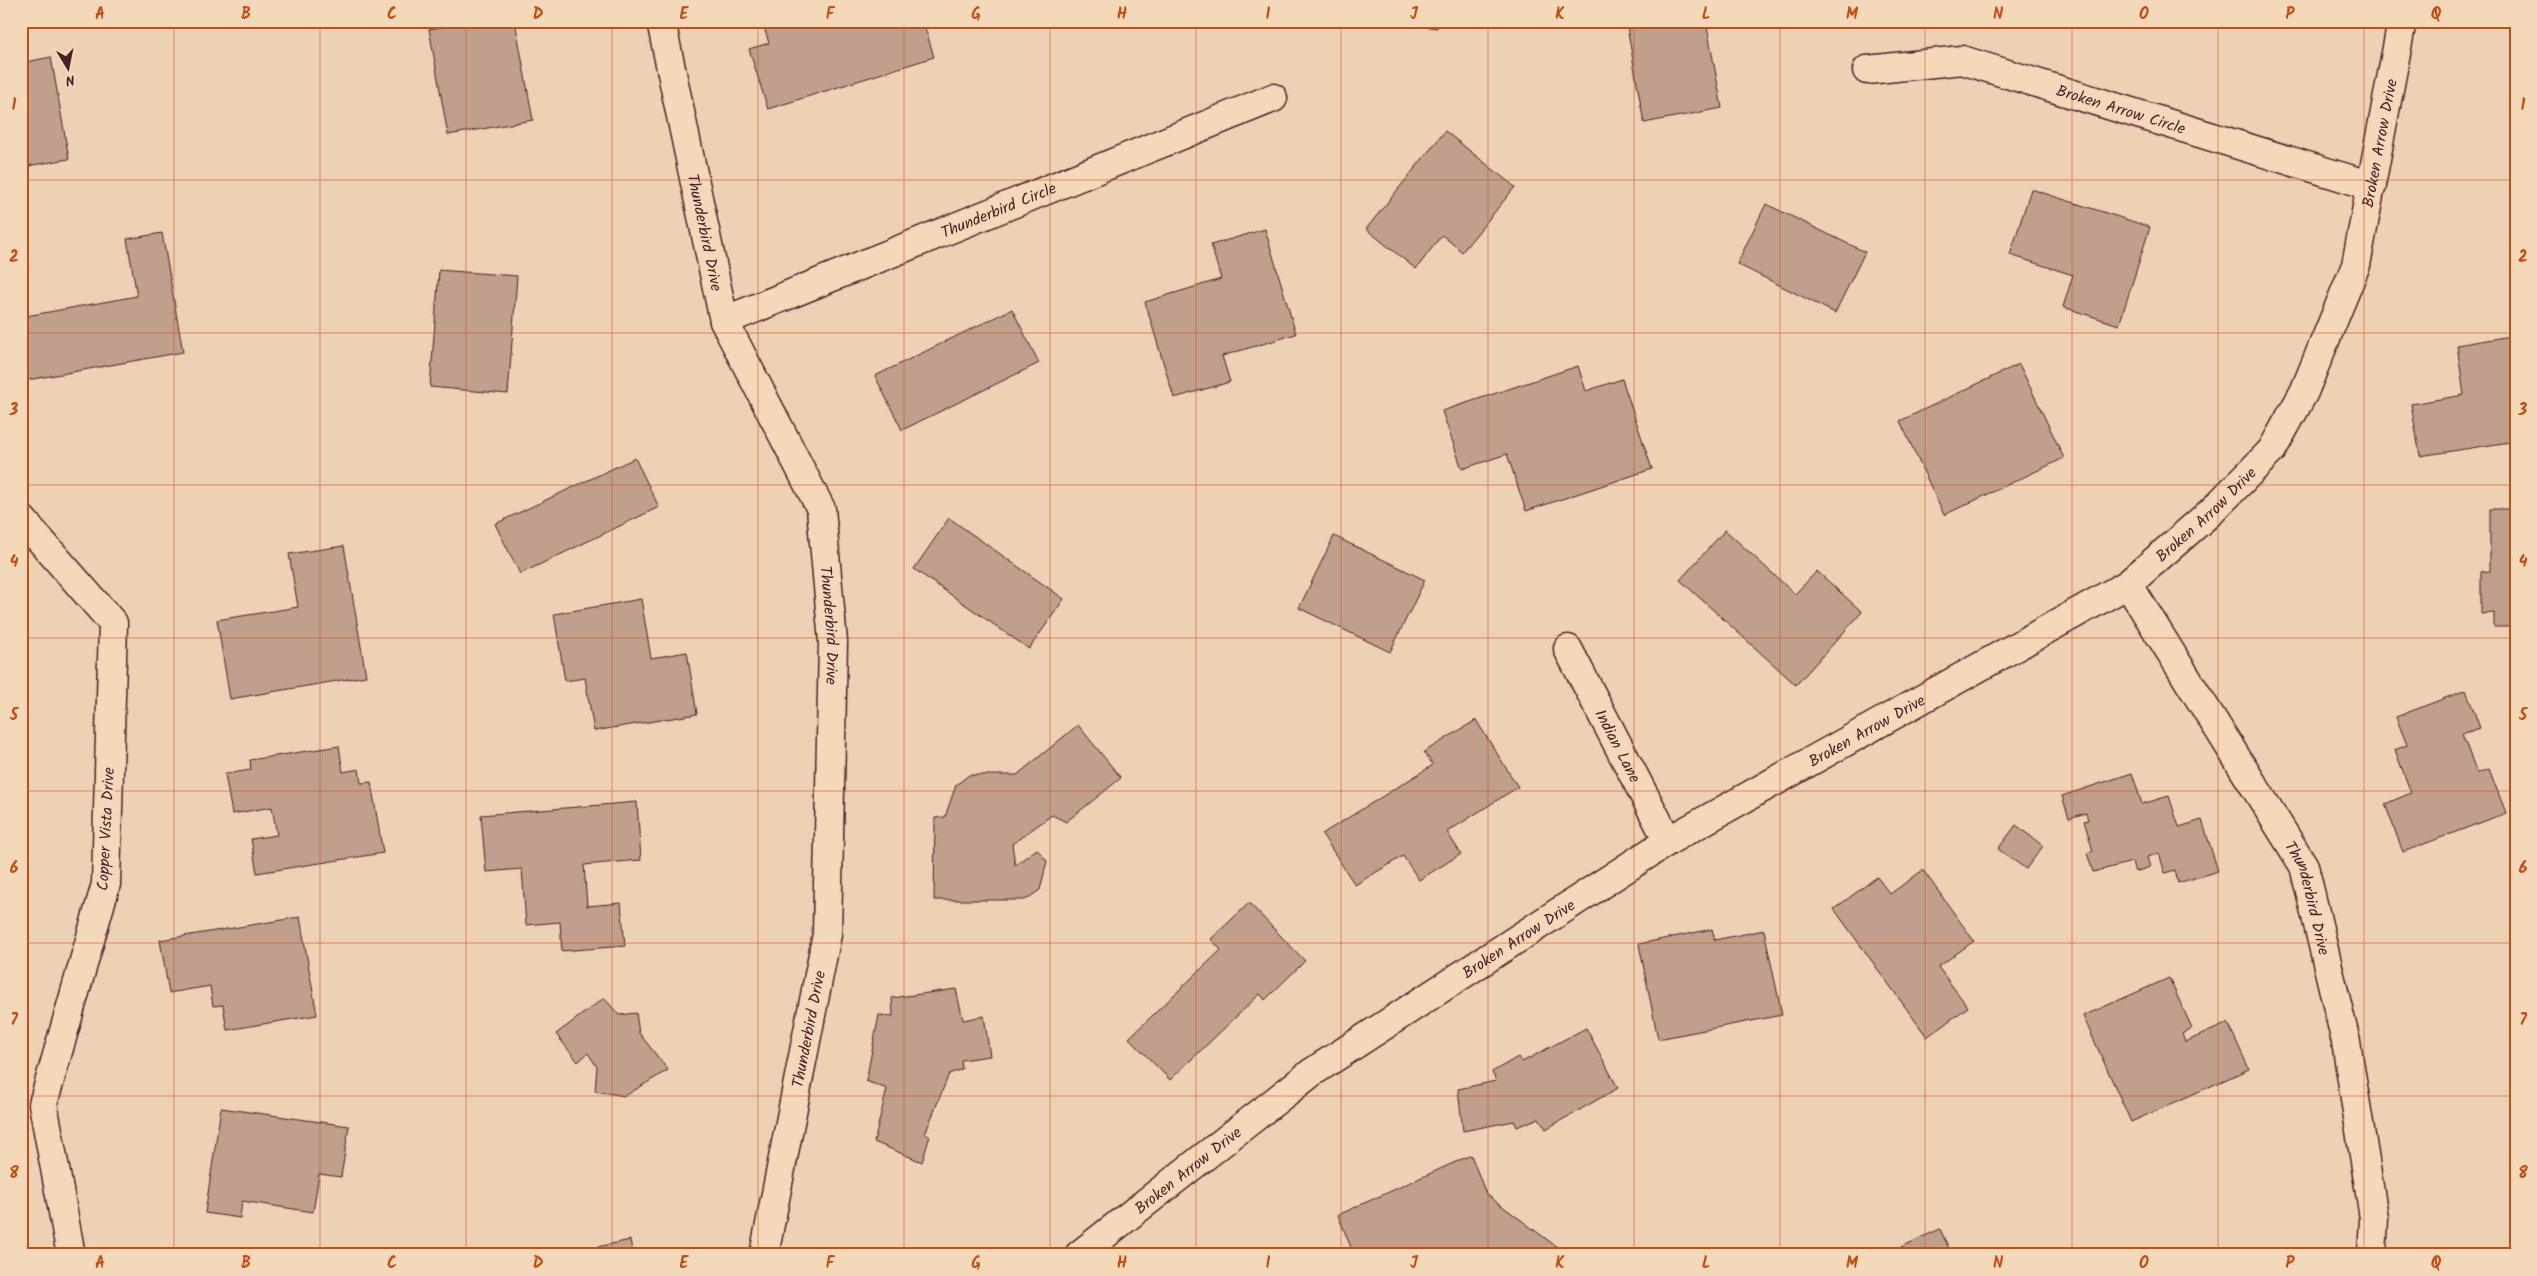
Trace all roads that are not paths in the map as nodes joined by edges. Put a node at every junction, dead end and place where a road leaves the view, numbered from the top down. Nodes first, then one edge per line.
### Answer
1 (661, 21) edge
2 (2402, 21) edge
3 (1867, 70) dead end
4 (1273, 98) dead end
5 (2372, 186) junction
6 (724, 321) junction
7 (21, 518) edge
8 (2128, 584) junction
9 (1568, 650) dead end
10 (1668, 841) junction
11 (71, 1255) edge
12 (764, 1255) edge
13 (1079, 1255) edge
14 (2372, 1255) edge

1 - 6 street, Thunderbird Drive
2 - 5 street, Broken Arrow Drive
3 - 5 street, Broken Arrow Circle
4 - 6 street, Thunderbird Circle
5 - 8 street, Broken Arrow Drive
6 - 12 street, Thunderbird Drive
7 - 11 street, Copper Vista Drive
8 - 10 street, Broken Arrow Drive
8 - 14 street, Thunderbird Drive
9 - 10 street, Indian Lane
10 - 13 street, Broken Arrow Drive

